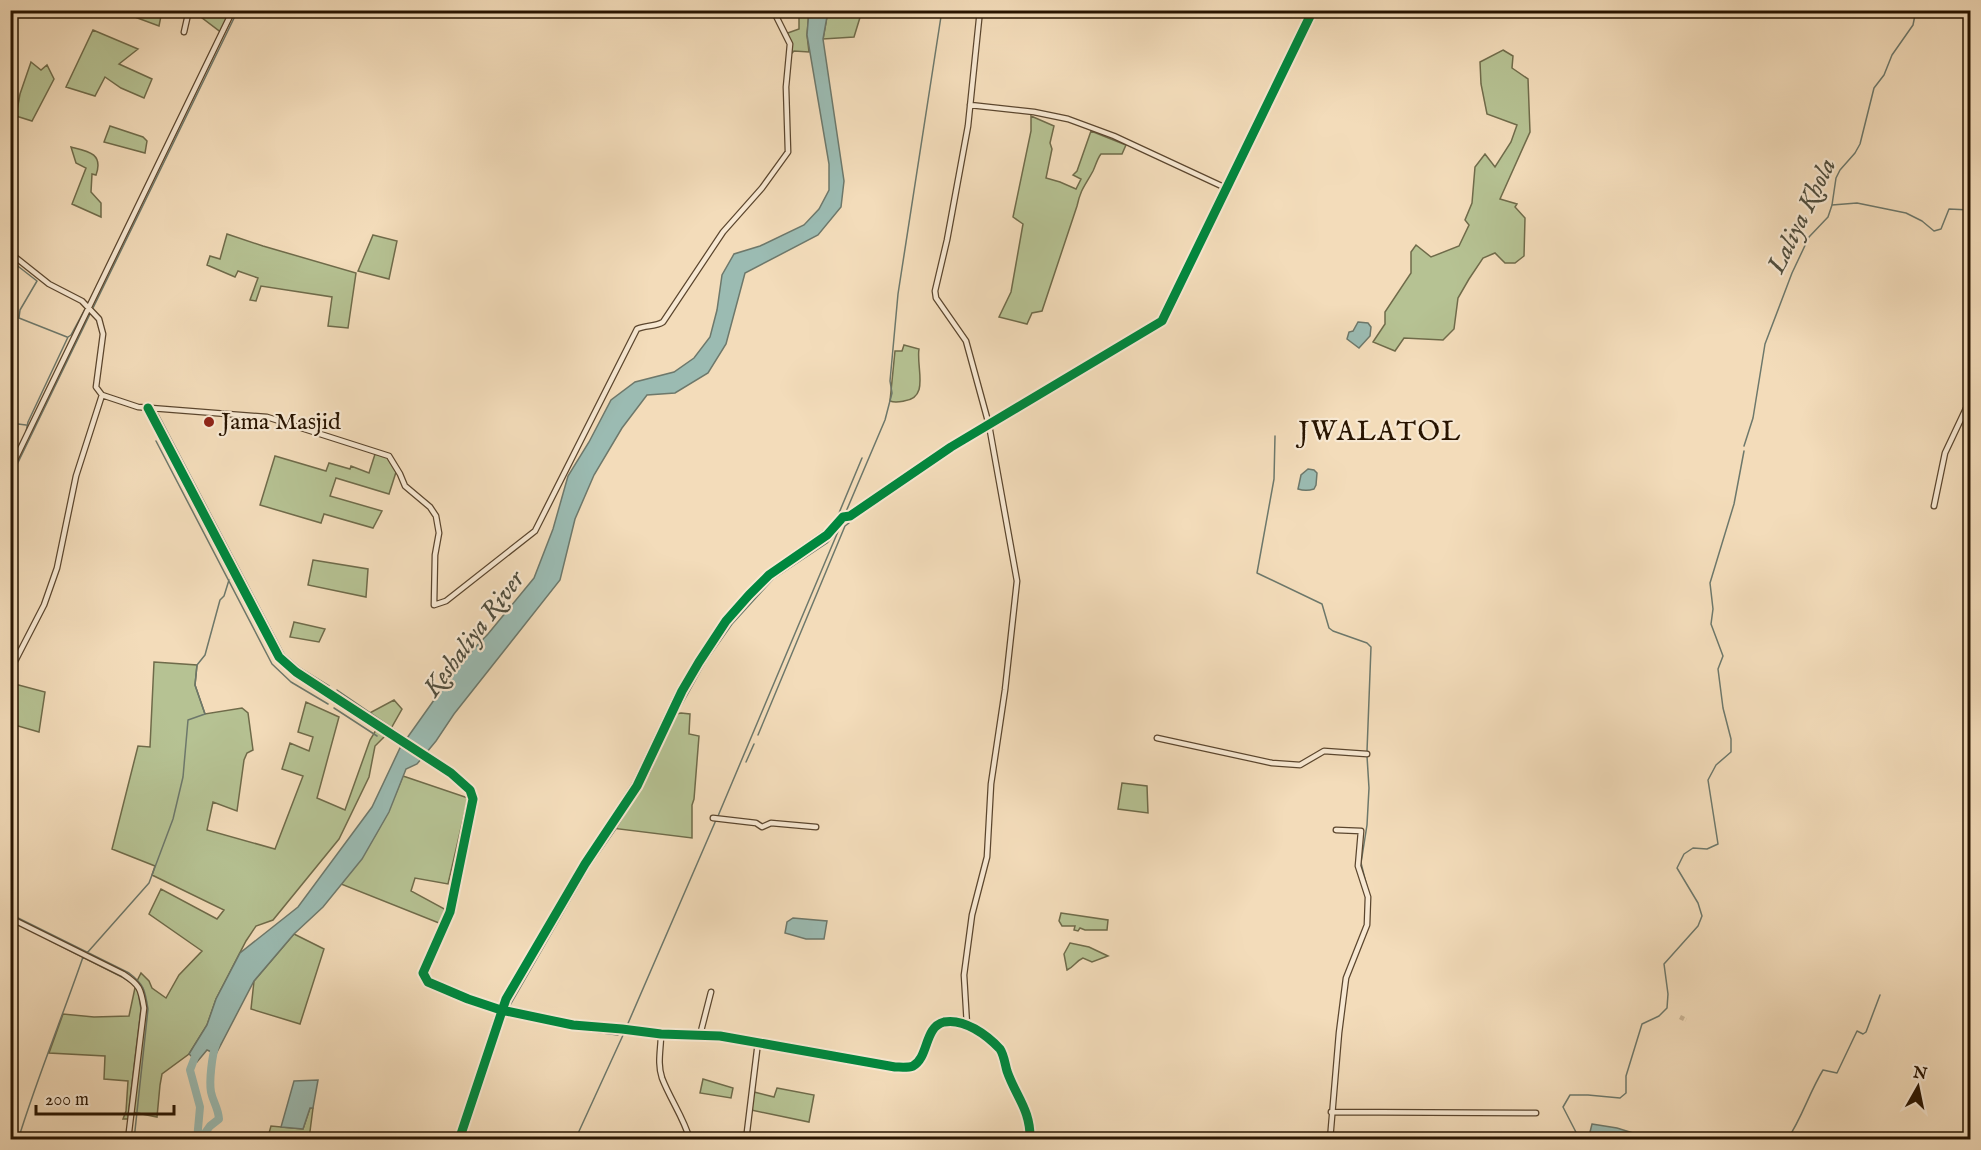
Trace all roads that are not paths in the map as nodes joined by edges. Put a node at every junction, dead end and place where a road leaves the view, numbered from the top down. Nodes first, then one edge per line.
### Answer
1 (189, 10) edge
2 (233, 10) edge
3 (773, 10) edge
4 (981, 10) edge
5 (1313, 10) edge
6 (184, 32) dead end
7 (970, 105) junction
8 (1228, 189) junction
9 (10, 253) edge
10 (89, 308) junction
11 (102, 395) junction
12 (1971, 400) edge
13 (148, 408) junction
14 (989, 425) junction
15 (10, 470) edge
16 (1934, 506) dead end
17 (10, 671) edge
18 (1157, 738) dead end
19 (1366, 754) dead end
20 (713, 818) dead end
21 (816, 827) dead end
22 (1336, 830) dead end
23 (10, 918) edge
24 (711, 992) dead end
25 (501, 1010) junction
26 (967, 1025) junction
27 (661, 1035) junction
28 (700, 1035) junction
29 (758, 1042) junction
30 (1331, 1112) junction
31 (1536, 1113) dead end
32 (128, 1140) edge
33 (459, 1140) edge
34 (690, 1140) edge
35 (746, 1140) edge
36 (1030, 1140) edge
37 (1330, 1140) edge

1 - 6 street
2 - 10 street
3 - 13 street
4 - 7 street
5 - 8 street
7 - 8 street
7 - 14 street
8 - 14 street
9 - 10 street
10 - 11 street
10 - 15 street
11 - 13 street
11 - 17 street
12 - 16 street
13 - 25 street
14 - 25 street
14 - 26 street
18 - 19 street
20 - 21 street
22 - 30 street
23 - 32 street
24 - 28 street
25 - 27 street
25 - 33 street
26 - 29 street
26 - 36 street
27 - 28 street
27 - 34 street
28 - 29 street
29 - 35 street
30 - 31 street
30 - 37 street

